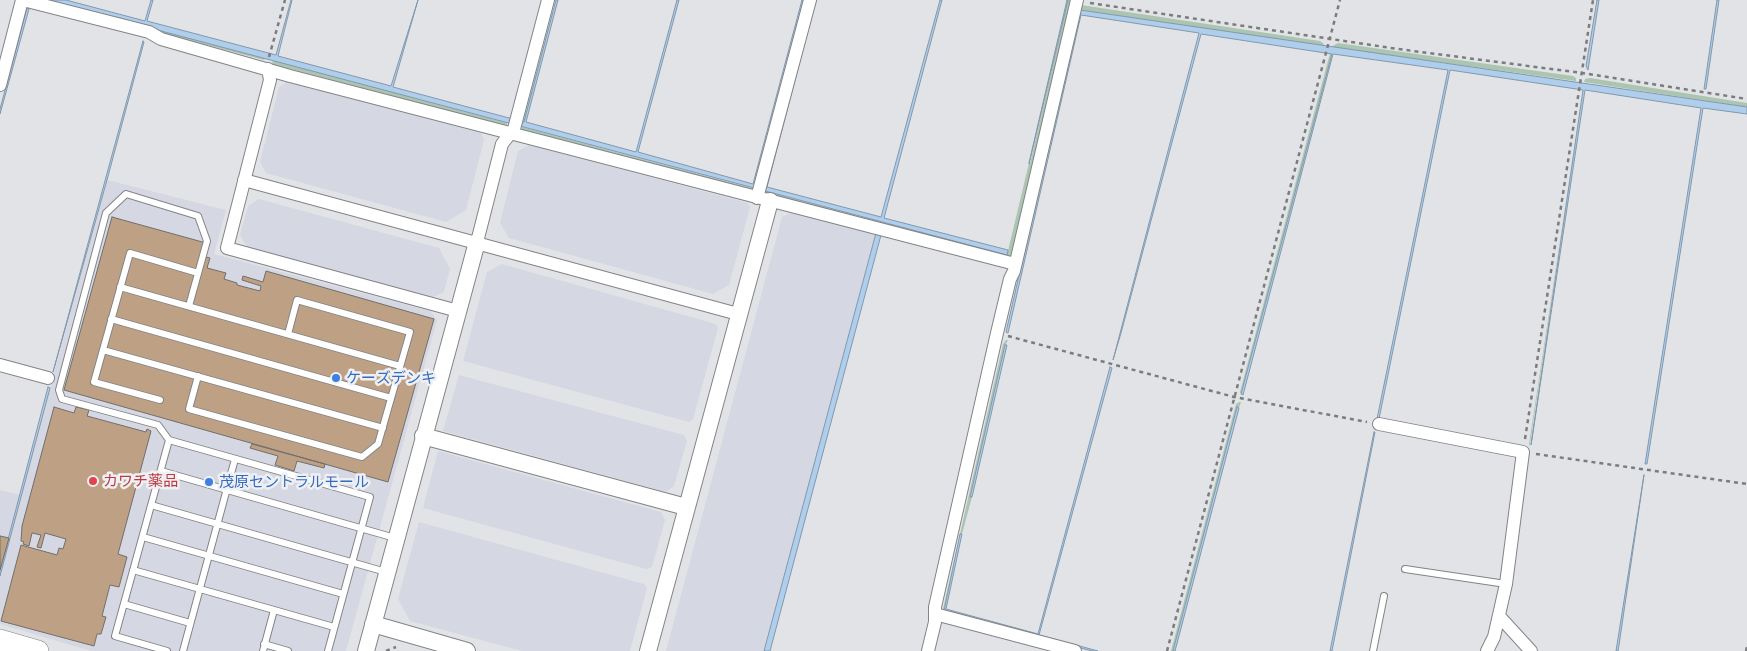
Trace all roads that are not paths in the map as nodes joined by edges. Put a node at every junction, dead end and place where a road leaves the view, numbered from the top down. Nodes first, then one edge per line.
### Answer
1 (23, 0) edge
2 (548, 0) edge
3 (810, 0) edge
4 (1076, 1) edge
5 (268, 69) junction
6 (0, 85) edge
7 (509, 133) junction
8 (244, 180) junction
9 (764, 199) junction
10 (477, 242) junction
11 (1015, 264) junction
12 (198, 272) junction
13 (120, 287) junction
14 (189, 306) junction
15 (458, 311) junction
16 (738, 314) junction
17 (111, 319) junction
18 (288, 334) junction
19 (103, 350) junction
20 (0, 365) edge
21 (400, 366) junction
22 (198, 376) junction
23 (48, 378) dead end
24 (392, 398) junction
25 (160, 400) dead end
26 (1379, 424) road end
27 (383, 428) junction
28 (423, 436) junction
29 (169, 440) junction
30 (235, 459) junction
31 (161, 471) junction
32 (227, 490) junction
33 (151, 504) junction
34 (686, 507) junction
35 (218, 524) junction
36 (362, 528) junction
37 (142, 537) junction
38 (397, 538) junction
39 (209, 556) junction
40 (352, 562) junction
41 (1405, 568) dead end
42 (133, 570) junction
43 (388, 572) junction
44 (1506, 584) junction
45 (200, 589) junction
46 (343, 594) junction
47 (1384, 596) dead end
48 (124, 604) junction
49 (274, 610) junction
50 (935, 614) junction
51 (1499, 616) junction
52 (190, 623) junction
53 (373, 624) junction
54 (334, 627) junction
55 (0, 640) edge
56 (264, 648) edge
57 (38, 651) edge
58 (167, 651) edge
59 (183, 651) edge
60 (288, 651) edge
61 (328, 651) edge
62 (366, 651) edge
63 (468, 651) edge
64 (648, 651) edge
65 (928, 651) edge
66 (1076, 651) edge
67 (1373, 651) edge
68 (1487, 651) edge
69 (1531, 651) edge

1 - 5 street
1 - 6 street
2 - 7 street
3 - 9 street
4 - 11 street
5 - 7 street
5 - 8 street
7 - 9 street
7 - 10 street
8 - 10 street
8 - 15 street
9 - 11 street
9 - 16 street
10 - 15 street
10 - 16 street
11 - 50 street
12 - 13 lane
12 - 14 lane
12 - 29 lane
13 - 14 lane
13 - 17 lane
14 - 18 lane
15 - 28 street
16 - 34 street
17 - 19 lane
17 - 24 lane
18 - 21 lane
18 - 21 lane
19 - 22 lane
19 - 25 lane
20 - 23 street
21 - 24 lane
22 - 27 lane
22 - 27 lane
24 - 27 lane
26 - 44 street
28 - 34 street
28 - 38 street
29 - 30 lane
29 - 31 lane
30 - 32 lane
30 - 36 lane
31 - 32 lane
31 - 33 lane
32 - 35 lane
32 - 36 lane
33 - 35 lane
33 - 37 lane
34 - 64 street
35 - 39 lane
35 - 40 lane
36 - 38 lane
36 - 40 lane
37 - 39 lane
37 - 42 lane
38 - 43 street
39 - 45 lane
39 - 46 lane
40 - 43 lane
40 - 46 lane
41 - 44 lane
42 - 45 lane
42 - 48 lane
43 - 53 street
44 - 51 street
45 - 49 lane
45 - 52 lane
46 - 54 lane
47 - 67 lane
48 - 52 lane
48 - 58 lane
49 - 54 lane
49 - 56 lane
50 - 65 street
50 - 66 street
51 - 68 street
51 - 69 street
52 - 59 lane
53 - 62 street
53 - 63 street
54 - 61 lane
55 - 57 highway
56 - 60 lane

